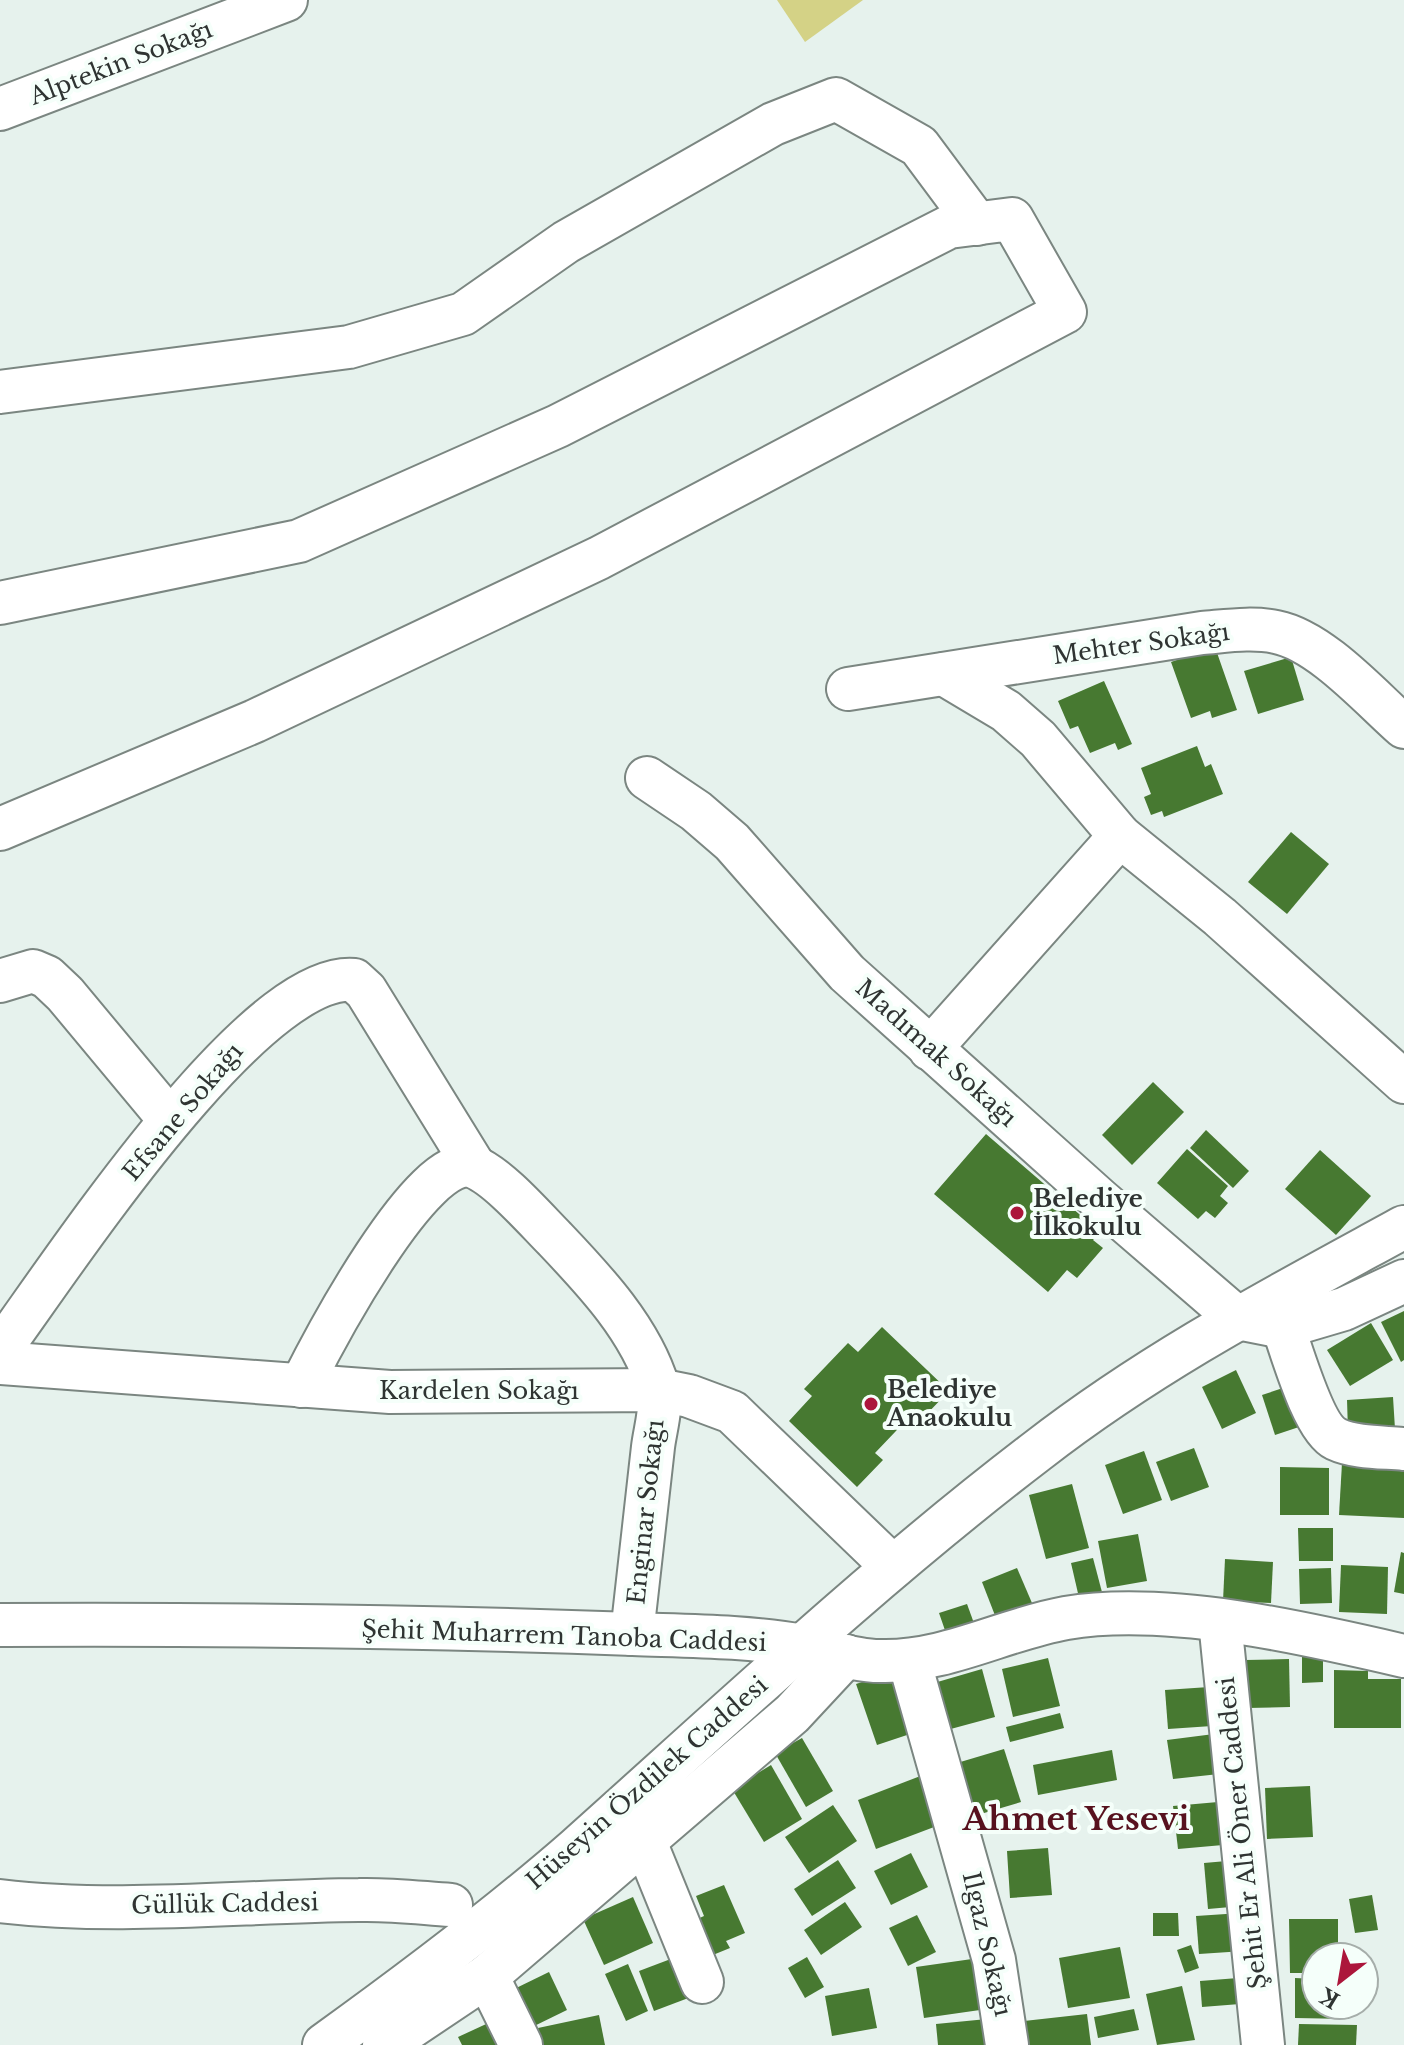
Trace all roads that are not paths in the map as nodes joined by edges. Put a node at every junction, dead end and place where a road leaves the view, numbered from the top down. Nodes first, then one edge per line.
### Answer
1 (286, 0) edge
2 (0, 109) edge
3 (977, 224) junction
4 (0, 392) edge
5 (0, 603) edge
6 (944, 674) junction
7 (848, 689) dead end
8 (1404, 727) edge
9 (647, 778) dead end
10 (0, 829) edge
11 (1120, 836) junction
12 (0, 981) edge
13 (930, 1049) junction
14 (1404, 1082) edge
15 (170, 1120) junction
16 (474, 1166) junction
17 (1404, 1227) edge
18 (1404, 1281) edge
19 (1237, 1318) junction
20 (1283, 1327) junction
21 (0, 1350) edge
22 (0, 1363) edge
23 (301, 1386) junction
24 (659, 1390) junction
25 (1404, 1449) edge
26 (893, 1567) junction
27 (1220, 1621) junction
28 (0, 1625) edge
29 (632, 1634) junction
30 (804, 1646) junction
31 (846, 1656) junction
32 (1404, 1656) edge
33 (909, 1660) junction
34 (643, 1837) junction
35 (0, 1901) edge
36 (451, 1905) dead end
37 (487, 1976) junction
38 (702, 1982) dead end
39 (324, 2045) edge
40 (384, 2045) edge
41 (521, 2045) edge
42 (1007, 2045) edge
43 (1263, 2045) edge

1 - 2 street, Alptekin Sokağı
3 - 4 street
3 - 5 street
3 - 10 street
6 - 7 street, Mehter Sokağı
6 - 8 street, Mehter Sokağı
6 - 11 street
9 - 13 street, Madımak Sokağı
11 - 13 street
11 - 14 street
12 - 15 street
13 - 19 street, Madımak Sokağı
15 - 16 street, Efsane Sokağı
15 - 21 street, Efsane Sokağı
16 - 23 street
16 - 24 street
17 - 19 street, Hüseyin Özdilek Caddesi
18 - 20 street
19 - 20 street
19 - 26 street, Hüseyin Özdilek Caddesi
20 - 25 street
22 - 23 street, Kardelen Sokağı
23 - 24 street, Kardelen Sokağı
24 - 26 street, Kardelen Sokağı
24 - 29 street, Enginar Sokağı
26 - 30 street, Hüseyin Özdilek Caddesi
27 - 32 street, Şehit Muharrem Tanoba Caddesi
27 - 33 street, Şehit Muharrem Tanoba Caddesi
27 - 43 street, Şehit Er Ali Öner Caddesi
28 - 29 street, Şehit Muharrem Tanoba Caddesi
29 - 30 street, Şehit Muharrem Tanoba Caddesi
30 - 31 street, Şehit Muharrem Tanoba Caddesi
30 - 39 street, Hüseyin Özdilek Caddesi
31 - 33 street, Şehit Muharrem Tanoba Caddesi
31 - 34 street, Hüseyin Özdilek Caddesi
33 - 42 street, Ilgaz Sokağı
34 - 37 street, Hüseyin Özdilek Caddesi
34 - 38 street
35 - 36 street, Güllük Caddesi
37 - 40 street, Hüseyin Özdilek Caddesi
37 - 41 street

